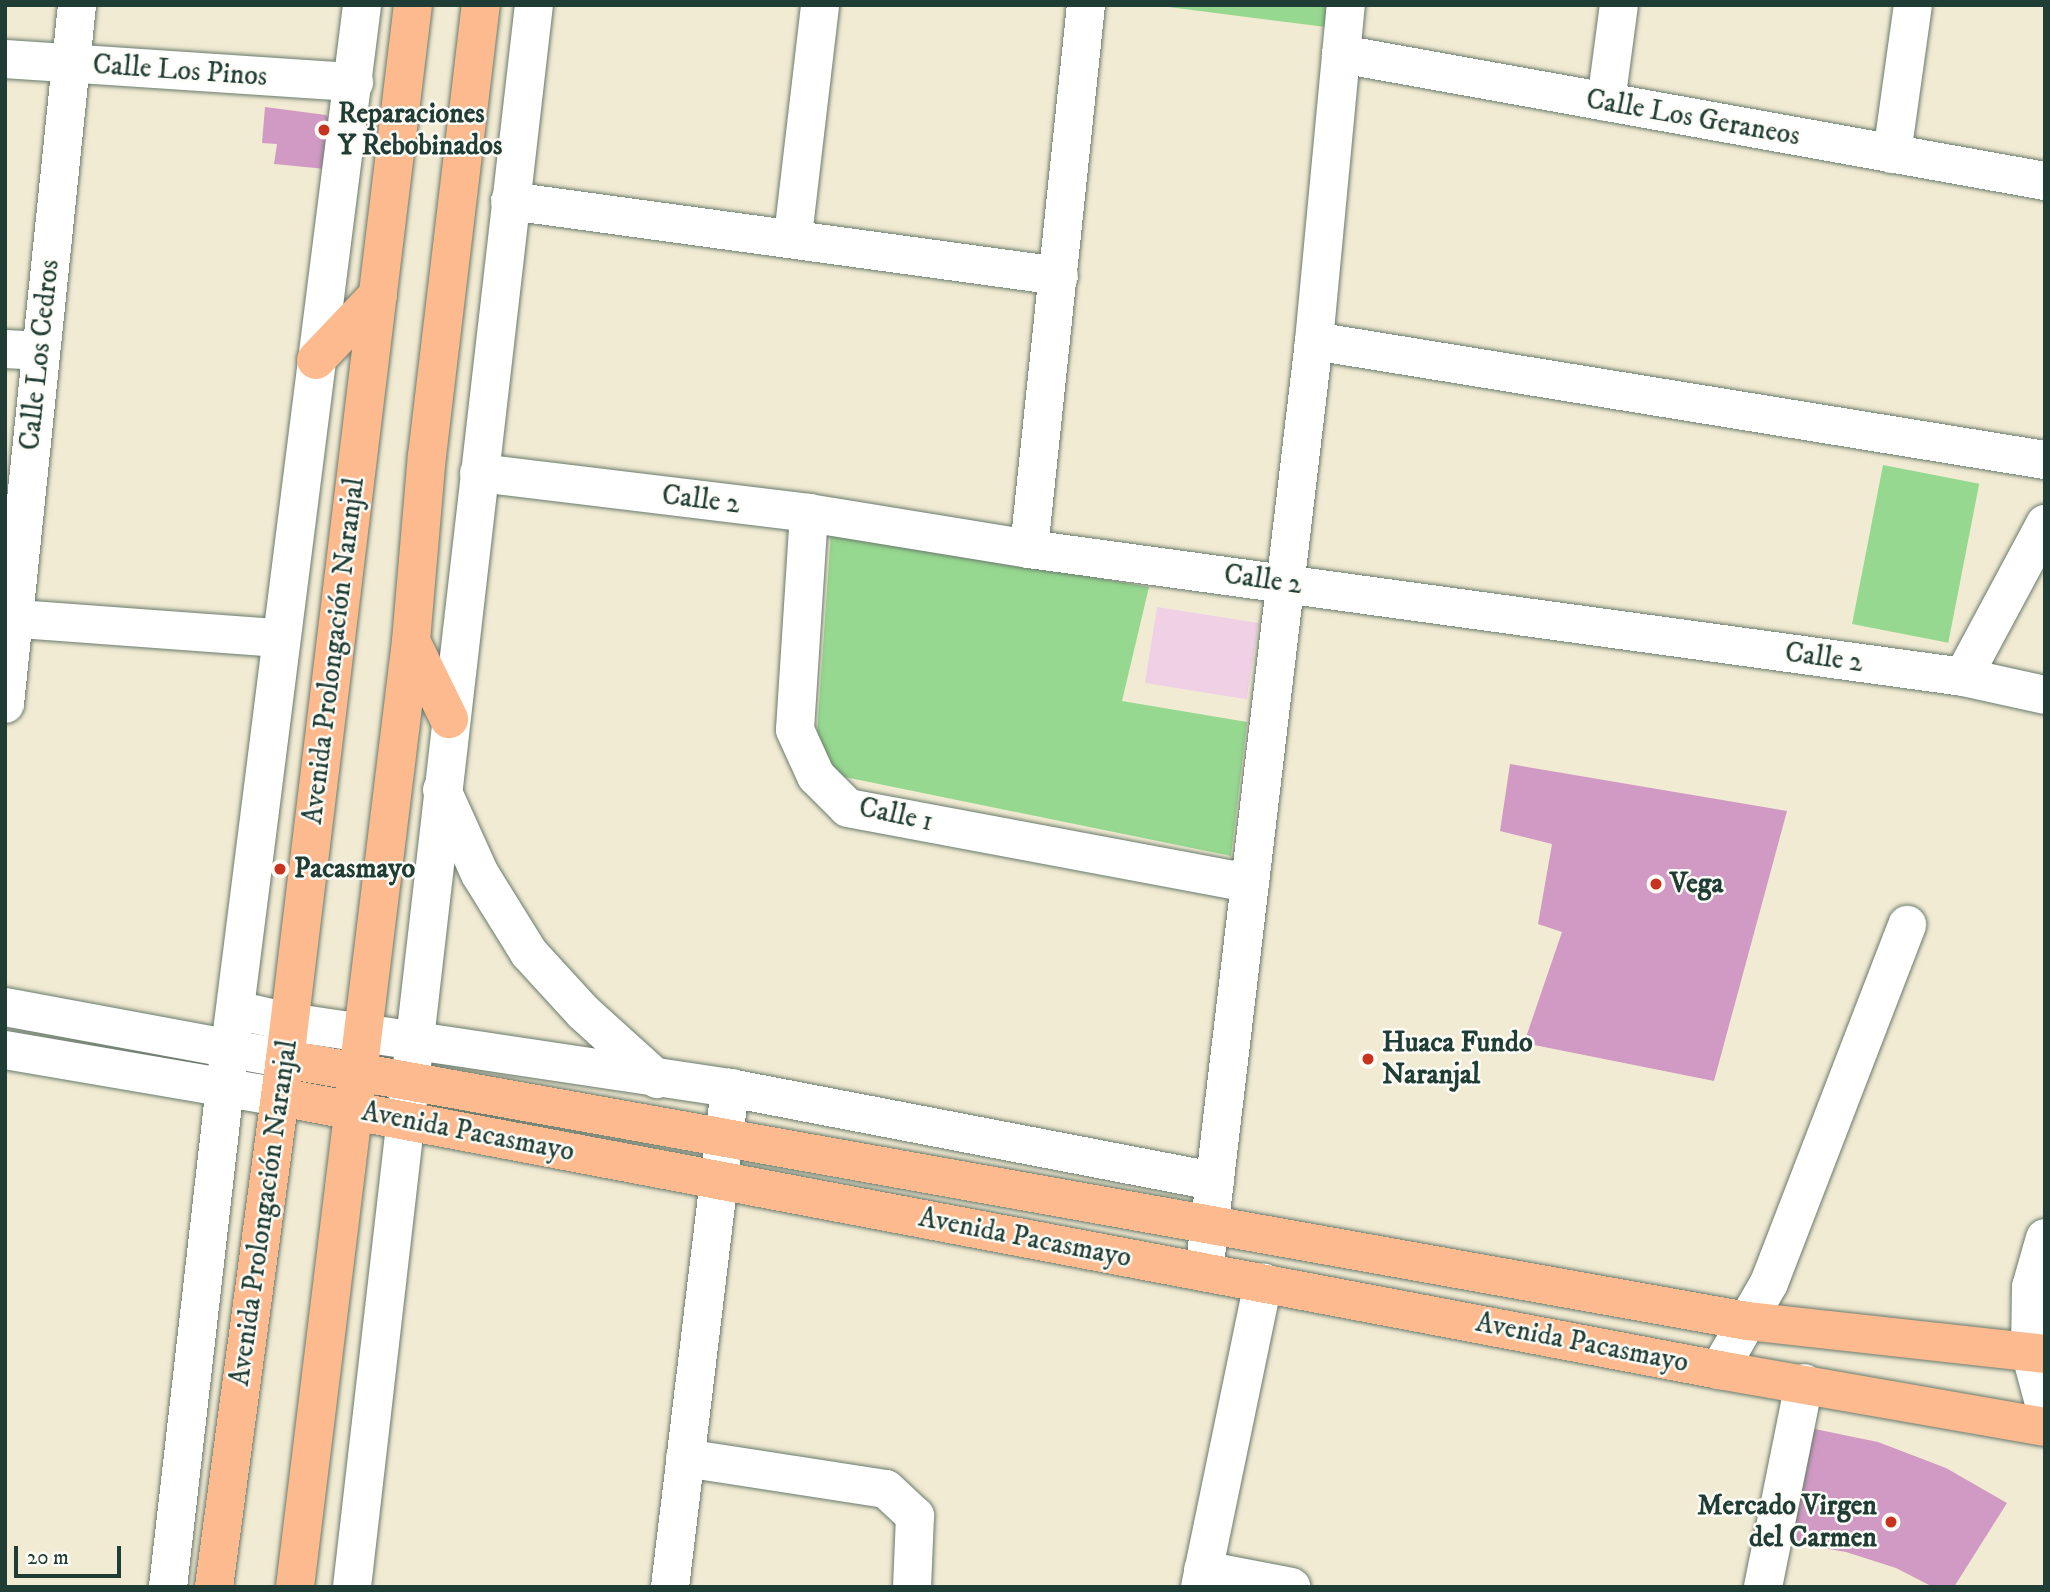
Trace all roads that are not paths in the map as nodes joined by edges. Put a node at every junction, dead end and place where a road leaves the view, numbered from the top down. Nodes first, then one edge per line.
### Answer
1 (76, 5) edge
2 (362, 5) edge
3 (413, 5) edge
4 (481, 5) edge
5 (534, 5) edge
6 (820, 5) edge
7 (1086, 5) edge
8 (1346, 5) edge
9 (1619, 5) edge
10 (1913, 5) edge
11 (1341, 54) junction
12 (5, 59) edge
13 (71, 64) junction
14 (354, 82) junction
15 (1606, 102) junction
16 (1892, 154) junction
17 (2045, 181) edge
18 (510, 201) junction
19 (793, 236) junction
20 (1059, 276) junction
21 (378, 295) junction
22 (1314, 341) junction
23 (23, 350) edge
24 (316, 360) junction
25 (2045, 460) edge
26 (479, 473) junction
27 (809, 513) junction
28 (2045, 524) edge
29 (1029, 549) junction
30 (1285, 583) junction
31 (9, 618) edge
32 (281, 638) junction
33 (411, 641) junction
34 (1963, 677) junction
35 (2045, 695) edge
36 (5, 704) edge
37 (449, 719) junction
38 (441, 788) junction
39 (1250, 883) junction
40 (1908, 925) dead end
41 (5, 1007) edge
42 (236, 1010) junction
43 (361, 1030) junction
44 (412, 1039) junction
45 (287, 1040) junction
46 (231, 1048) junction
47 (5, 1050) edge
48 (356, 1071) junction
49 (657, 1079) junction
50 (408, 1080) junction
51 (225, 1087) junction
52 (730, 1088) junction
53 (280, 1097) junction
54 (351, 1110) junction
55 (403, 1120) junction
56 (723, 1137) junction
57 (716, 1180) junction
58 (1215, 1181) junction
59 (1210, 1225) junction
60 (2045, 1238) edge
61 (1204, 1272) junction
62 (1263, 1283) junction
63 (1748, 1321) junction
64 (2037, 1352) edge
65 (1719, 1370) junction
66 (1804, 1383) junction
67 (2045, 1407) edge
68 (2045, 1427) edge
69 (685, 1458) junction
70 (1202, 1578) edge
71 (168, 1587) edge
72 (214, 1587) edge
73 (295, 1587) edge
74 (352, 1587) edge
75 (670, 1587) edge
76 (912, 1587) edge
77 (1291, 1587) edge
78 (1763, 1587) edge

1 - 13 street, Calle Los Cedros
2 - 14 street, Avenida Prolongación Naranjal
3 - 21 main road, Avenida Prolongación Naranjal
4 - 33 main road
5 - 18 street
6 - 19 street
7 - 20 street
8 - 11 street
9 - 15 street
10 - 16 street
11 - 15 street, Calle Los Geraneos
11 - 22 street
12 - 13 street, Calle Los Pinos
13 - 14 street, Calle Los Pinos
13 - 23 street, Calle Los Cedros
14 - 24 street, Avenida Prolongación Naranjal
15 - 16 street, Calle Los Geraneos
16 - 17 street, Calle Los Geraneos
18 - 19 street
18 - 26 street
19 - 20 street
20 - 29 street
21 - 24 main road
21 - 45 main road, Avenida Prolongación Naranjal
22 - 25 street
22 - 30 street
23 - 31 street, Calle Los Cedros
24 - 32 street, Avenida Prolongación Naranjal
26 - 27 street, Calle 2
26 - 37 street
27 - 29 street, Calle 2
27 - 39 street, Calle 1
28 - 34 street
29 - 30 street, Calle 2
30 - 34 street, Calle 2
30 - 39 street
31 - 32 street
31 - 36 street, Calle Los Cedros
32 - 42 street, Avenida Prolongación Naranjal
33 - 37 main road
33 - 43 main road
34 - 35 street, Calle 2
37 - 38 street
38 - 44 street
38 - 49 street
39 - 58 street
40 - 63 street
41 - 46 street, Avenida Pacasmayo
42 - 45 street, Avenida Pacasmayo
42 - 46 street, Avenida Prolongación Naranjal
43 - 44 street, Avenida Pacasmayo
43 - 45 street, Avenida Pacasmayo
43 - 48 main road
44 - 49 street, Avenida Pacasmayo
44 - 50 street
45 - 46 street, Avenida Pacasmayo
45 - 48 main road, Avenida Pacasmayo
45 - 53 main road, Avenida Prolongación Naranjal
46 - 51 street, Avenida Prolongación Naranjal
47 - 51 street, Avenida Pacasmayo
48 - 50 main road, Avenida Pacasmayo
48 - 54 main road
49 - 52 street, Avenida Pacasmayo
50 - 55 street
50 - 56 main road, Avenida Pacasmayo
51 - 53 street, Avenida Pacasmayo
51 - 71 street, Avenida Prolongación Naranjal
52 - 56 street
52 - 58 street, Avenida Pacasmayo
53 - 54 main road, Avenida Pacasmayo
53 - 72 main road, Avenida Prolongación Naranjal
54 - 55 main road, Avenida Pacasmayo
54 - 73 main road
55 - 57 main road, Avenida Pacasmayo
55 - 74 street
56 - 57 street
56 - 59 main road, Avenida Pacasmayo
57 - 61 main road, Avenida Pacasmayo
57 - 69 street
58 - 59 street
59 - 61 street
59 - 63 main road, Avenida Pacasmayo
60 - 64 street
61 - 62 main road, Avenida Pacasmayo
62 - 65 main road, Avenida Pacasmayo
62 - 70 street
63 - 64 main road, Avenida Pacasmayo
63 - 65 street
64 - 67 street
65 - 66 main road, Avenida Pacasmayo
66 - 68 main road, Avenida Pacasmayo
66 - 78 street
69 - 75 street
69 - 76 street
70 - 77 street

